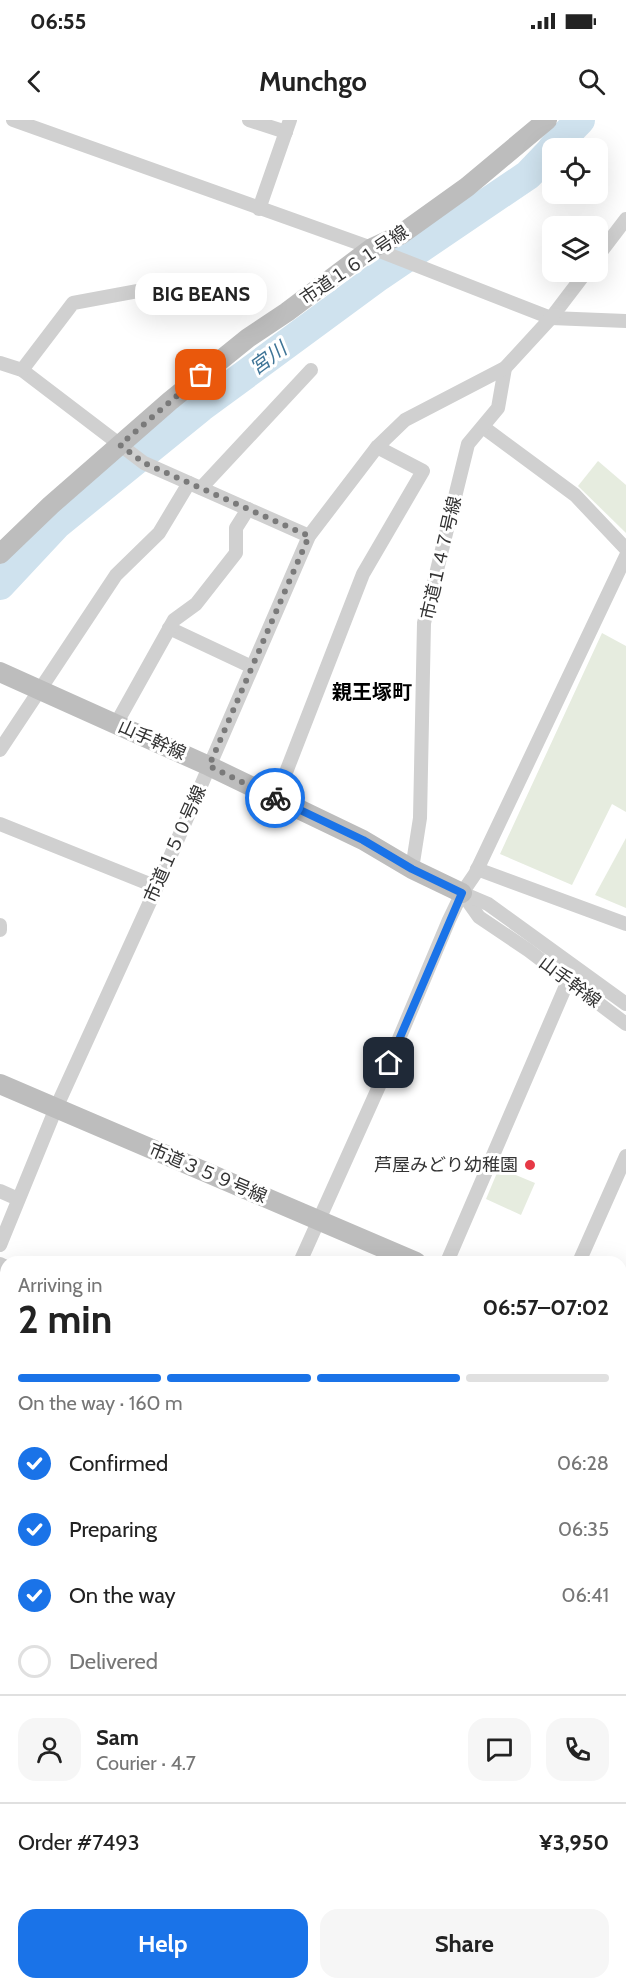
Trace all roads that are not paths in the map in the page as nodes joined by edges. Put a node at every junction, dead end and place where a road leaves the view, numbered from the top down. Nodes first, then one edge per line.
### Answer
1 (13, 120) edge
2 (249, 120) edge
3 (547, 120) edge
4 (288, 126) edge
5 (259, 209) junction
6 (626, 219) edge
7 (608, 243) edge
8 (381, 252) junction
9 (578, 282) edge
10 (154, 288) dead end
11 (551, 318) junction
12 (626, 321) edge
13 (0, 363) edge
14 (505, 368) junction
15 (22, 370) junction
16 (311, 370) dead end
17 (483, 427) junction
18 (377, 447) junction
19 (133, 454) junction
20 (195, 485) junction
21 (248, 509) junction
22 (309, 536) junction
23 (626, 549) edge
24 (0, 554) edge
25 (626, 556) edge
26 (620, 580) edge
27 (170, 628) junction
28 (252, 667) junction
29 (0, 672) edge
30 (41, 691) junction
31 (116, 724) junction
32 (0, 750) edge
33 (209, 766) junction
34 (276, 798) junction
35 (0, 824) edge
36 (412, 869) junction
37 (477, 869) junction
38 (157, 887) junction
39 (462, 893) junction
40 (626, 924) edge
41 (568, 981) junction
42 (626, 1004) edge
43 (626, 1024) edge
44 (0, 1084) edge
45 (56, 1108) junction
46 (626, 1156) edge
47 (0, 1191) edge
48 (18, 1199) junction
49 (318, 1220) junction
50 (0, 1245) edge
51 (303, 1256) edge
52 (402, 1256) edge
53 (450, 1256) edge
54 (582, 1256) edge

1 - 5 street
2 - 4 street
3 - 8 street, 市道１６１号線
4 - 5 street
5 - 8 street
6 - 7 street
8 - 11 street
8 - 19 street, 市道１６１号線
9 - 11 street, 市道１５０号線
10 - 15 street
11 - 12 street
11 - 14 street, 市道１５０号線
13 - 15 street
14 - 17 street, 市道１４７号線
14 - 18 street, 市道１５０号線
15 - 19 street
16 - 20 street
17 - 23 street
17 - 36 street, 市道１４７号線
18 - 22 street, 市道１５０号線
18 - 34 street
19 - 20 street
19 - 24 street, 市道１６１号線
20 - 21 street
20 - 30 street
21 - 22 street
21 - 27 street
22 - 28 street, 市道１５０号線
25 - 26 street
26 - 37 street
27 - 28 street
27 - 31 street
28 - 33 street, 市道１５０号線
29 - 30 street, 山手幹線
30 - 31 street, 山手幹線
30 - 32 street
31 - 33 street, 山手幹線
33 - 34 street, 山手幹線
33 - 38 street, 市道１５０号線
34 - 36 street, 山手幹線
35 - 38 street
36 - 39 street, 山手幹線
37 - 39 street
37 - 40 street
38 - 45 street, 市道１５０号線
39 - 41 street, 山手幹線
39 - 42 street, 山手幹線
39 - 49 street
41 - 43 street, 山手幹線
41 - 53 street
44 - 45 street, 市道３５９号線
45 - 48 street, 市道１５０号線
45 - 49 street, 市道３５９号線
46 - 54 street
47 - 48 street
48 - 50 street, 市道１５０号線
49 - 51 street
49 - 52 street, 市道３５９号線

